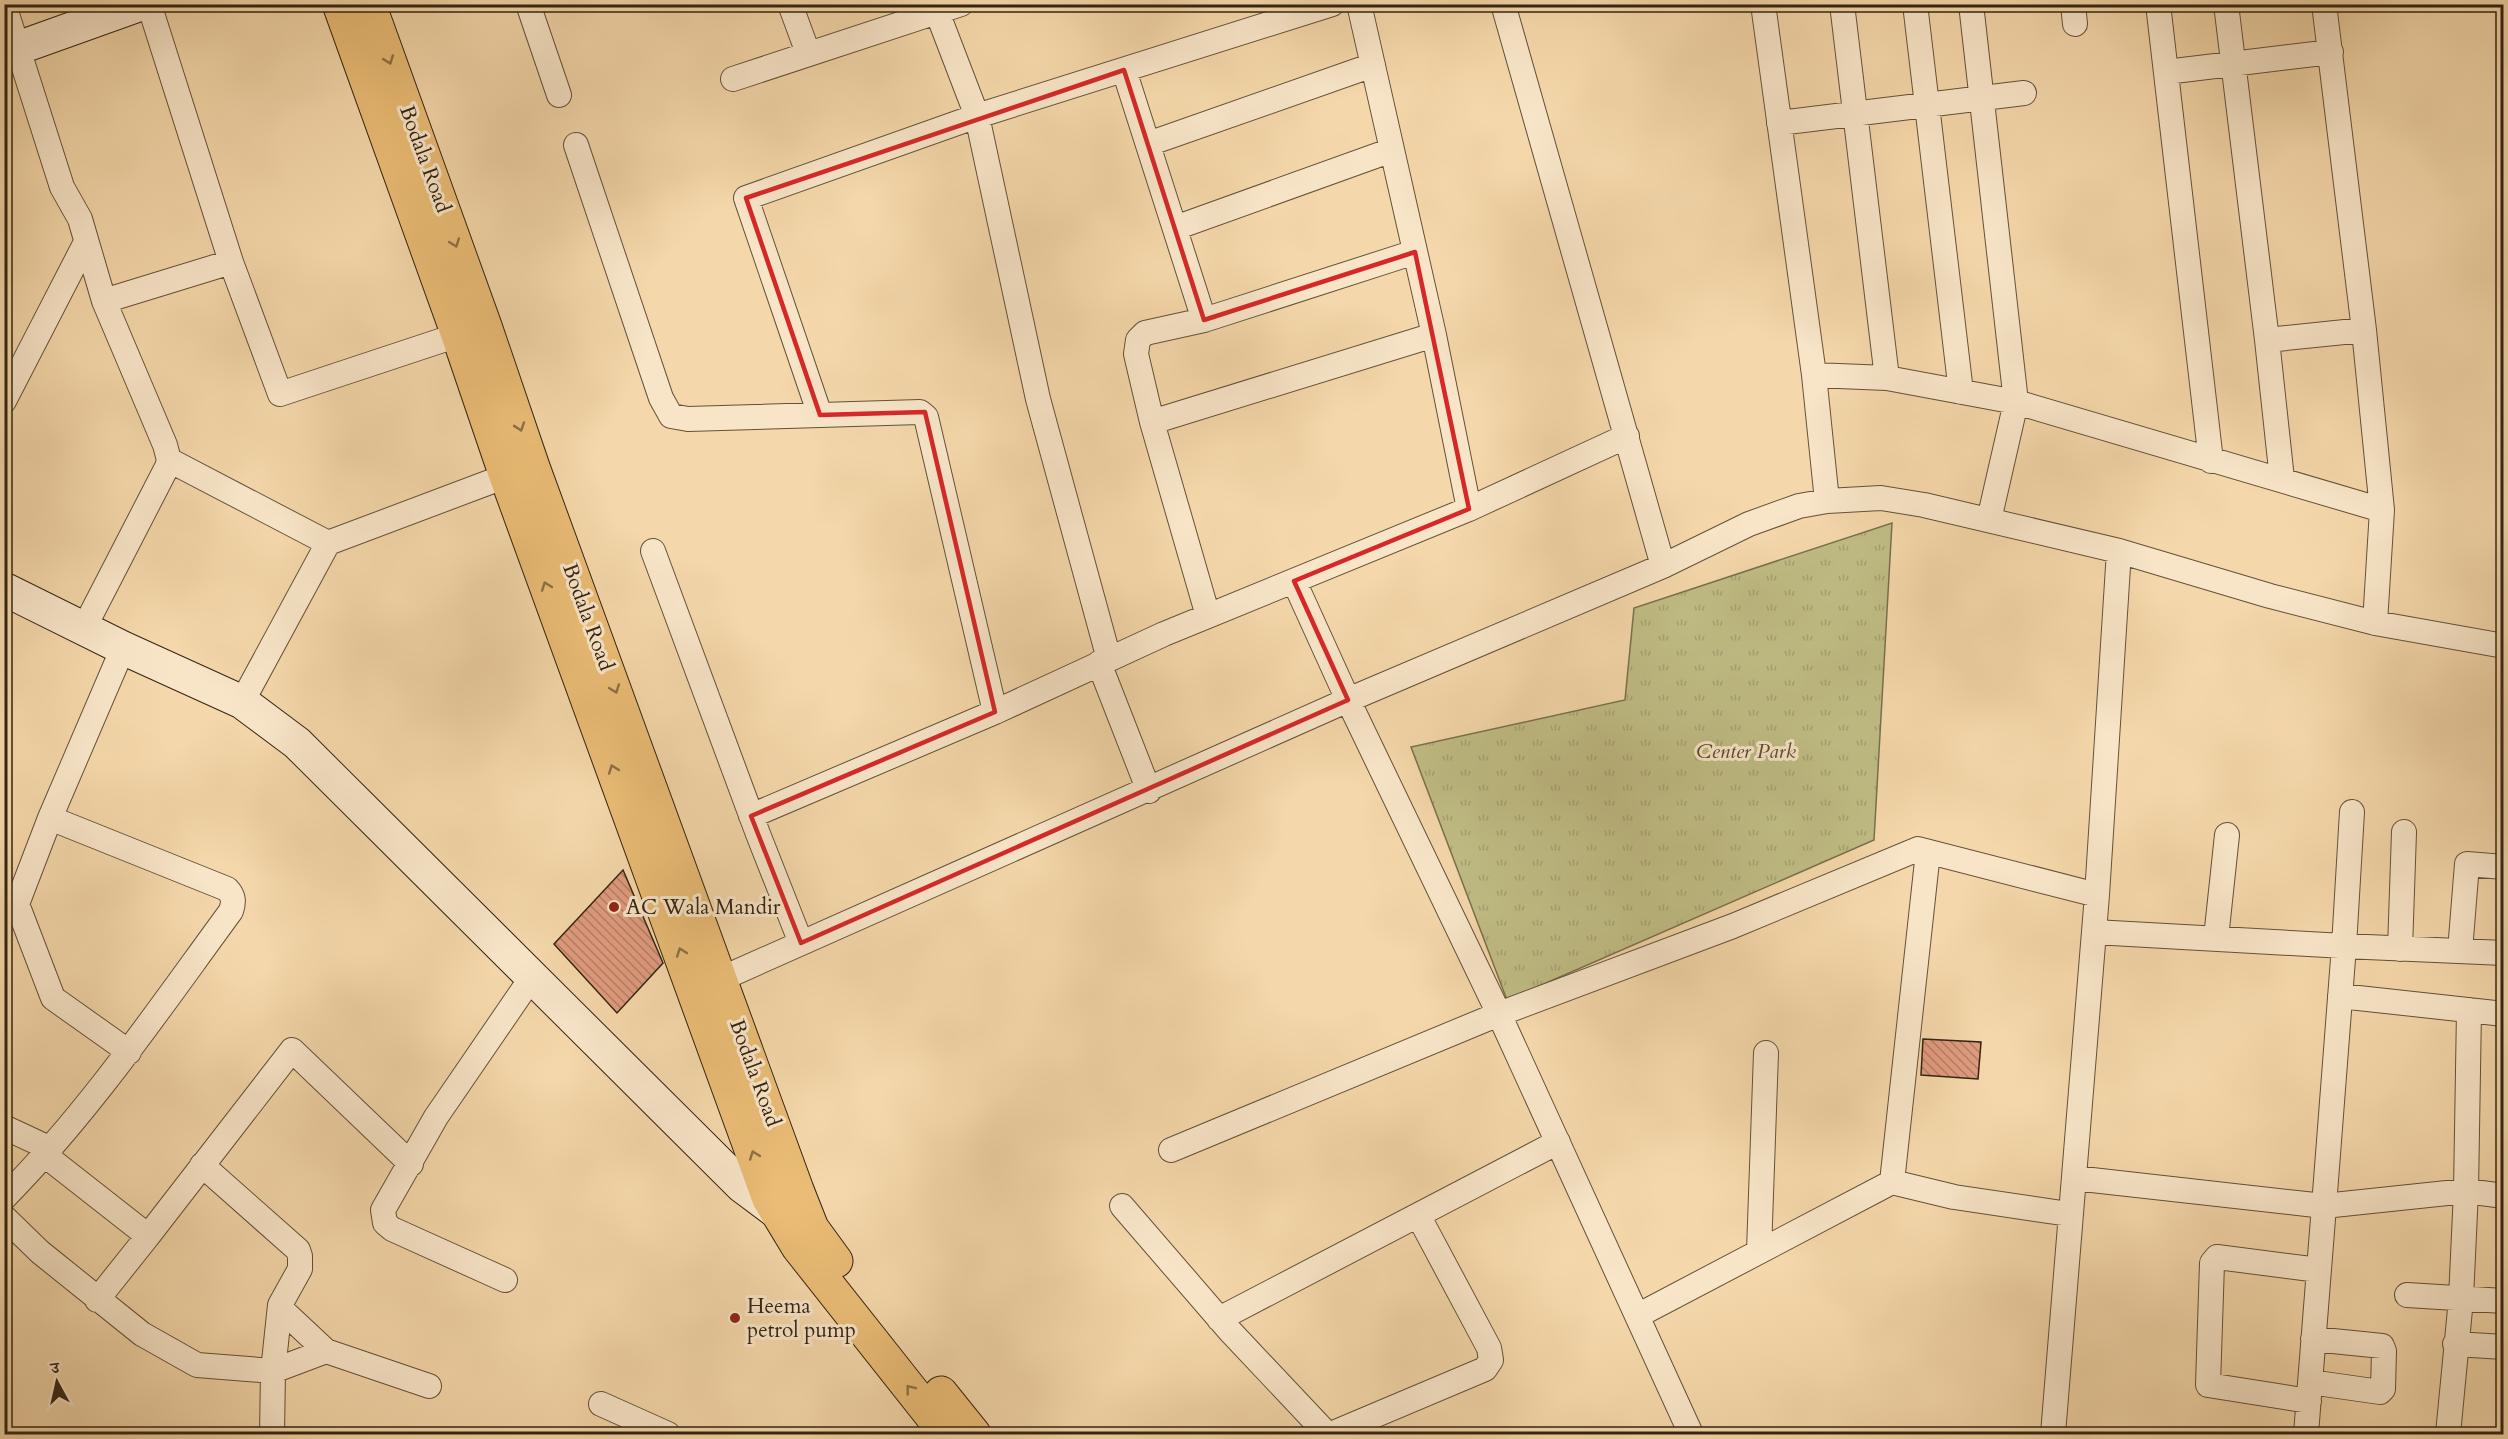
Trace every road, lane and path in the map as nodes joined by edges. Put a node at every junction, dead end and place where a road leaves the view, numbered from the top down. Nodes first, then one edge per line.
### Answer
1 (141, 4) edge
2 (149, 4) edge
3 (339, 4) edge
4 (369, 4) edge
5 (528, 4) edge
6 (790, 4) edge
7 (961, 4) edge
8 (1332, 4) edge
9 (1359, 4) edge
10 (1503, 4) edge
11 (1763, 4) edge
12 (1842, 4) edge
13 (1915, 4) edge
14 (1971, 4) edge
15 (2158, 4) edge
16 (2226, 4) edge
17 (2324, 4) edge
18 (4, 5) edge
19 (936, 8) edge
20 (12, 50) edge
21 (2331, 51) junction
22 (808, 53) junction
23 (2234, 64) junction
24 (1373, 65) junction
25 (1124, 70) junction
26 (2166, 72) junction
27 (733, 79) dead end
28 (2024, 93) dead end
29 (559, 95) dead end
30 (1980, 98) junction
31 (1927, 105) junction
32 (1854, 113) junction
33 (977, 116) junction
34 (1779, 123) junction
35 (1148, 144) junction
36 (576, 145) dead end
37 (1392, 150) junction
38 (1175, 228) junction
39 (86, 242) junction
40 (1415, 252) junction
41 (231, 262) junction
42 (104, 301) junction
43 (1204, 320) junction
44 (2364, 330) junction
45 (458, 335) junction
46 (1434, 335) junction
47 (2267, 340) junction
48 (1814, 375) junction
49 (1887, 378) junction
50 (1961, 392) junction
51 (4, 401) edge
52 (2016, 402) junction
53 (820, 415) junction
54 (1152, 422) junction
55 (1627, 436) junction
56 (169, 460) junction
57 (2211, 461) junction
58 (506, 476) junction
59 (2282, 479) junction
60 (1827, 501) junction
61 (1469, 509) junction
62 (2382, 510) junction
63 (1989, 520) junction
64 (328, 543) junction
65 (653, 551) dead end
66 (2119, 551) junction
67 (1663, 566) junction
68 (1294, 581) junction
69 (4, 588) edge
70 (1208, 616) junction
71 (2375, 623) junction
72 (84, 628) junction
73 (2504, 646) edge
74 (123, 648) junction
75 (1104, 661) junction
76 (1348, 700) junction
77 (242, 702) junction
78 (995, 712) junction
79 (1149, 791) junction
80 (2352, 812) dead end
81 (751, 816) junction
82 (50, 818) junction
83 (2404, 832) dead end
84 (2227, 835) dead end
85 (1928, 852) junction
86 (2504, 867) edge
87 (2097, 896) junction
88 (2094, 932) junction
89 (2216, 938) junction
90 (801, 943) junction
91 (2344, 946) junction
92 (2400, 949) junction
93 (2460, 951) junction
94 (2504, 953) edge
95 (532, 977) junction
96 (707, 985) junction
97 (2340, 996) junction
98 (2469, 1010) junction
99 (1499, 1014) junction
100 (2504, 1014) edge
101 (129, 1052) junction
102 (1766, 1053) dead end
103 (4, 1127) edge
104 (1558, 1142) junction
105 (1171, 1150) dead end
106 (48, 1153) junction
107 (411, 1164) junction
108 (202, 1165) junction
109 (2074, 1178) junction
110 (1892, 1182) junction
111 (2466, 1191) junction
112 (2504, 1196) edge
113 (4, 1198) edge
114 (1122, 1206) dead end
115 (2324, 1206) junction
116 (774, 1210) junction
117 (2069, 1214) junction
118 (1418, 1215) junction
119 (4, 1217) edge
120 (812, 1228) junction
121 (148, 1236) junction
122 (1759, 1251) junction
123 (2319, 1270) junction
124 (505, 1280) dead end
125 (2407, 1295) dead end
126 (2461, 1299) junction
127 (97, 1300) junction
128 (2504, 1301) edge
129 (280, 1308) junction
130 (1638, 1316) junction
131 (1219, 1319) junction
132 (2313, 1339) junction
133 (2456, 1344) junction
134 (2504, 1347) edge
135 (326, 1351) junction
136 (273, 1371) junction
137 (429, 1386) dead end
138 (2309, 1392) junction
139 (601, 1404) dead end
140 (272, 1434) edge
141 (668, 1434) edge
142 (946, 1434) edge
143 (974, 1434) edge
144 (1329, 1434) edge
145 (1691, 1434) edge
146 (2053, 1434) edge
147 (2306, 1434) edge
148 (2448, 1434) edge

1 - 20 street
2 - 41 street
3 - 45 main road, Bodala Road
4 -> 96 main road, Bodala Road
5 - 29 street
6 - 22 street
7 - 19 street
8 - 25 street
9 - 24 street
10 - 55 street
11 - 34 street
12 - 32 street
13 - 31 street
14 - 30 street
15 - 26 street
16 - 23 street
17 - 21 street
18 - 20 street
19 - 22 street
19 - 33 street
20 - 39 street
21 - 23 street
21 - 44 street
22 - 27 street
23 - 26 street
23 - 47 street
24 - 35 street
24 - 37 street
25 - 33 street
25 - 35 street
26 - 57 street
28 - 30 street
30 - 31 street
30 - 52 street
31 - 32 street
31 - 50 street
32 - 34 street
32 - 49 street
33 - 53 street
33 - 75 street
34 - 48 street
35 - 38 street
36 - 53 street
37 - 38 street
37 - 40 street
38 - 43 street
39 - 42 street
39 - 51 street
40 - 43 street
40 - 46 street
41 - 42 street
41 - 45 street
42 - 56 street
43 - 54 street
44 - 47 street
44 - 62 street
45 - 58 main road, Bodala Road
46 - 54 street
46 - 61 street
47 - 59 street
48 - 49 street
48 - 60 street
49 - 50 street
50 - 52 street
52 - 57 street
52 - 63 street
53 - 78 street
54 - 70 street
55 - 61 street
55 - 67 street
56 - 64 street
56 - 72 street
57 - 59 street
58 - 64 street
96 -> 58 main road, Bodala Road
59 - 62 street
60 - 63 street
60 - 67 street
61 - 68 street
62 - 71 street
63 - 66 street
64 - 77 street
65 - 81 street
66 - 71 street
66 - 87 street
67 - 76 street
68 - 70 street
68 - 76 street
69 - 72 street
70 - 75 street
71 - 73 street
72 - 74 street
74 - 77 street
74 - 82 street
75 - 78 street
75 - 79 street
76 - 79 street
76 - 99 street
77 - 95 street
78 - 81 street
79 - 90 street
80 - 91 street
81 - 90 street
82 - 101 street
82 - 101 street
83 - 92 street
84 - 89 street
85 - 87 street
85 - 99 street
85 - 110 street
86 - 93 street
87 - 88 street
88 - 89 street
88 - 109 street
89 - 91 street
90 - 96 street
91 - 92 street
91 - 97 street
92 - 93 street
93 - 94 street
95 - 107 street
95 - 116 street
116 -> 96 main road, Bodala Road
96 - 120 main road, Bodala Road
97 - 98 street
97 - 115 street
98 - 100 street
98 - 111 street
99 - 104 street
99 - 105 street
101 - 106 street
102 - 122 street
103 - 106 street
104 - 118 street
104 - 130 street
106 - 113 street
106 - 121 street
107 - 108 street
107 - 124 street
108 - 121 street
108 - 129 street
109 - 115 street
109 - 117 street
110 - 117 street
110 - 122 street
111 - 112 street
111 - 115 street
111 - 126 street
114 - 131 street
115 - 123 street
116 - 120 street
142 -> 116 main road, Bodala Road
117 - 146 street
118 - 131 street
118 - 144 street
119 - 127 street
120 - 143 main road, Bodala Road
121 - 127 street
122 - 130 street
123 - 132 street
123 - 138 street
125 - 126 street
126 - 128 street
126 - 133 street
127 - 136 street
129 - 135 street
129 - 136 street
130 - 145 street
131 - 144 street
132 - 138 street
132 - 138 street
133 - 134 street
133 - 148 street
135 - 136 street
135 - 137 street
136 - 140 street
138 - 147 street
139 - 141 street

